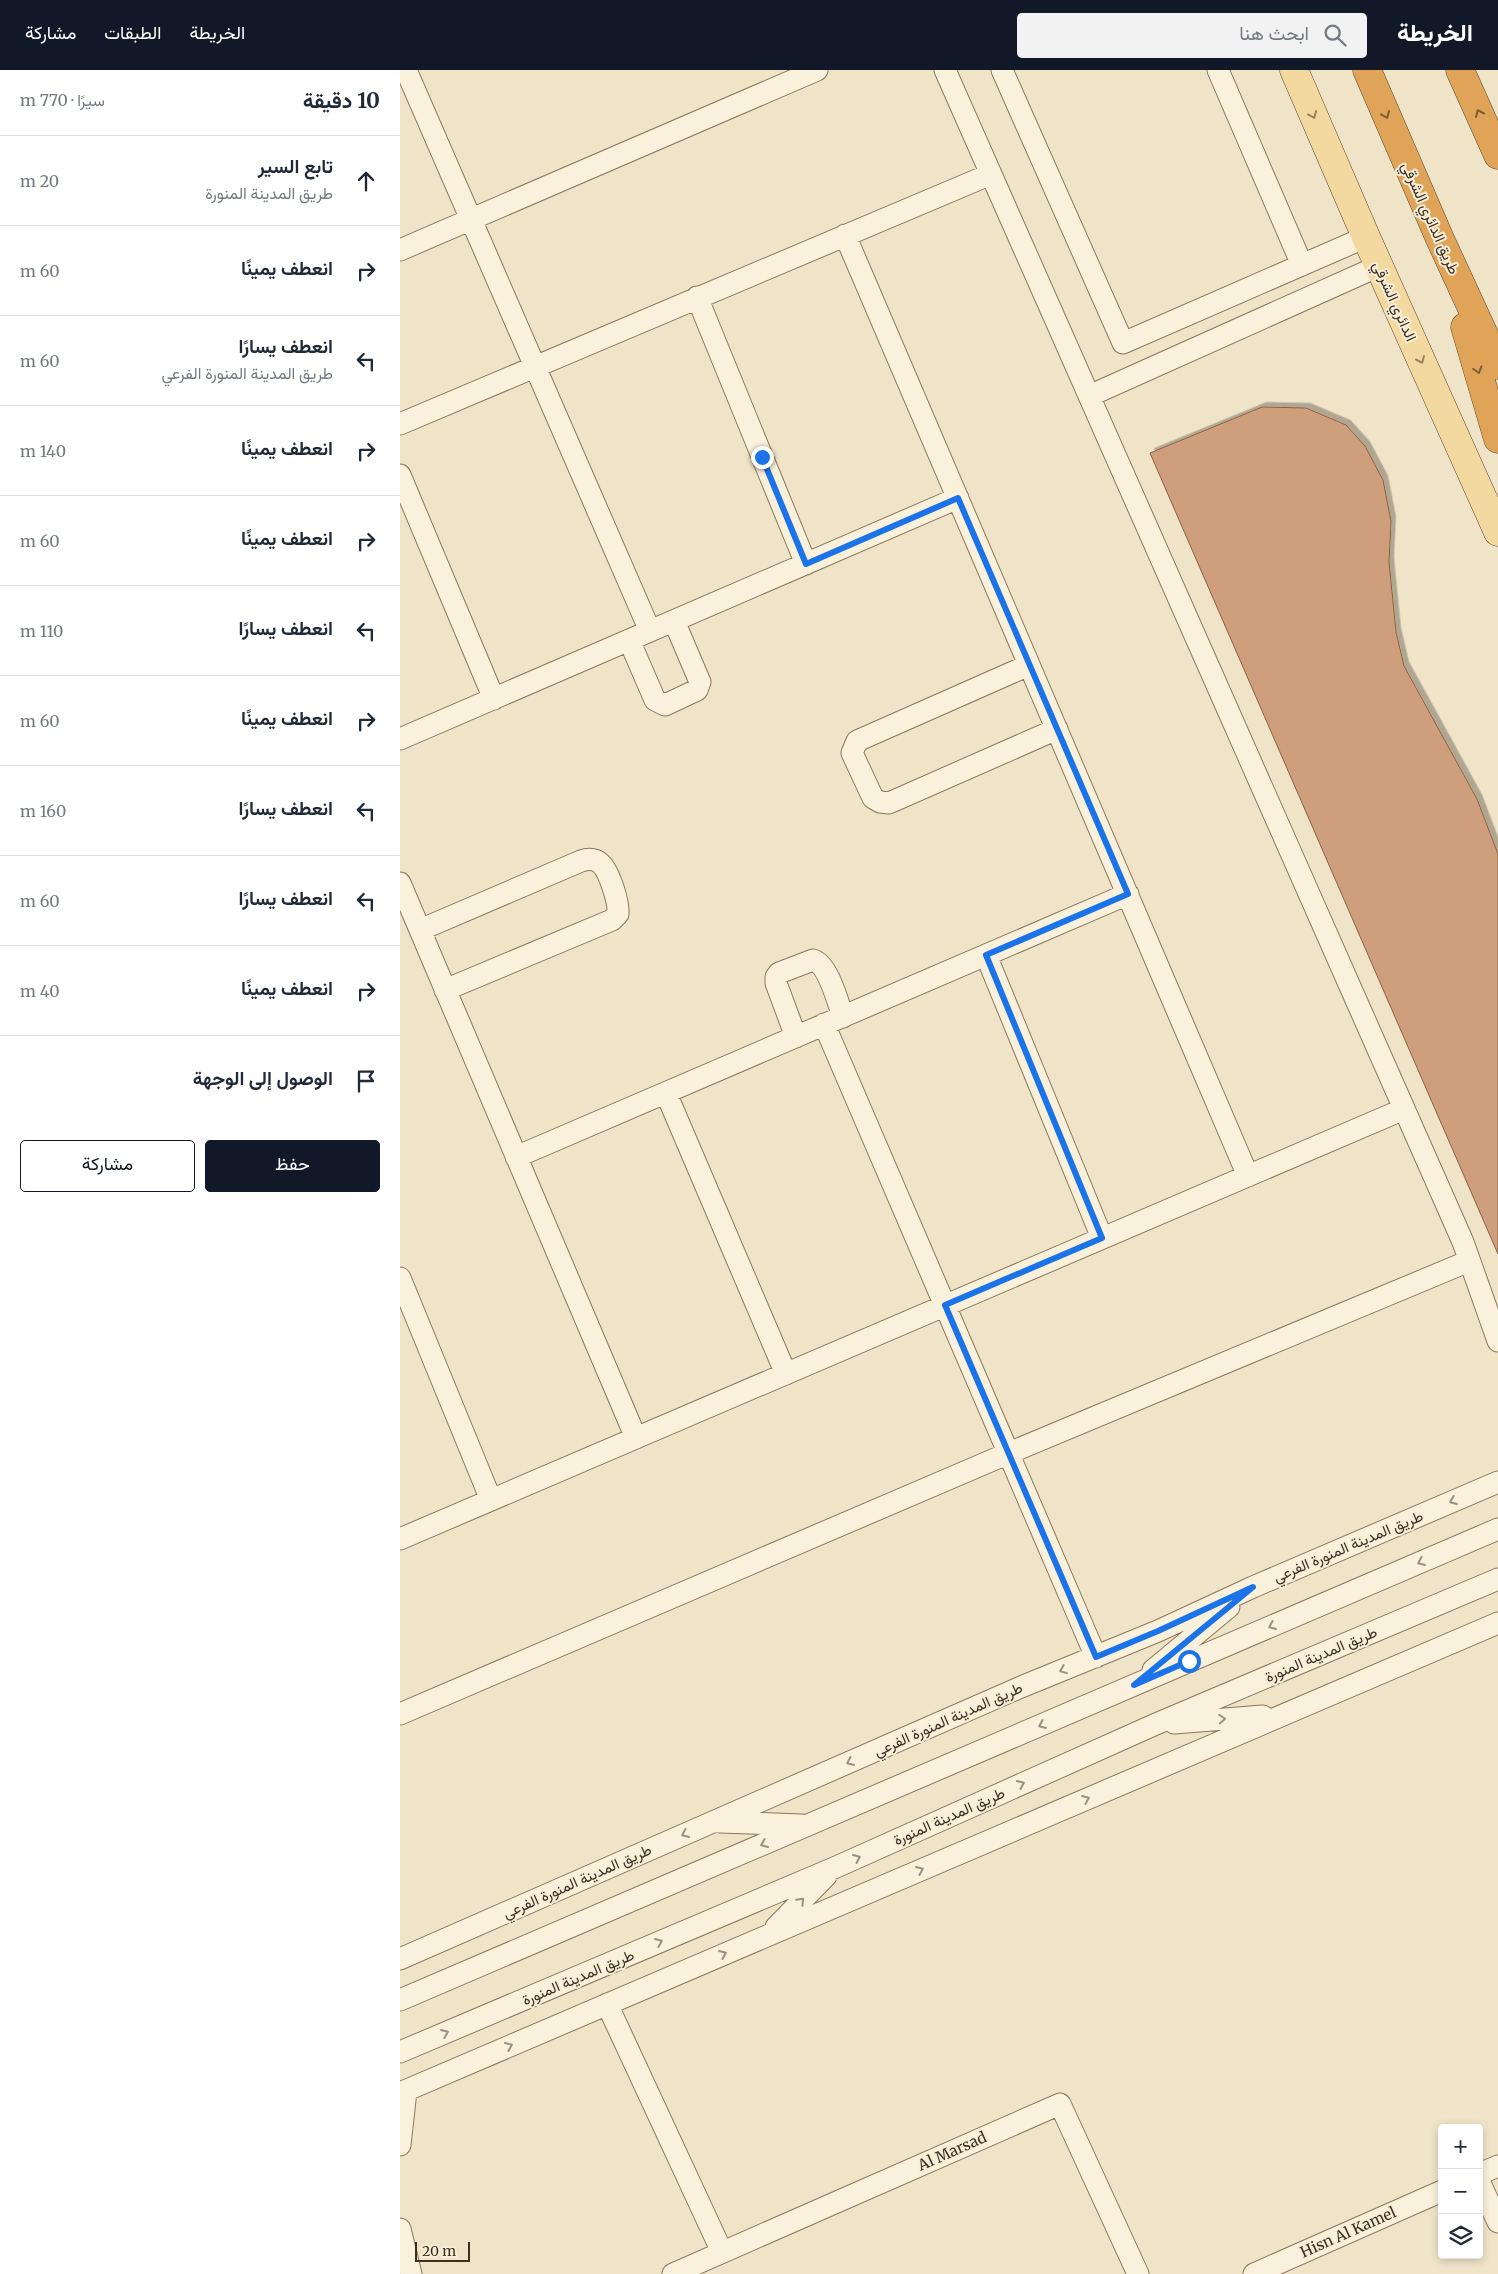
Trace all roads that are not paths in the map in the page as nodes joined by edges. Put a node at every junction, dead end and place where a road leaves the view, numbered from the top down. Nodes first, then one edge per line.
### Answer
1 (406, 70) edge
2 (817, 70) edge
3 (945, 70) edge
4 (1002, 70) edge
5 (1218, 70) edge
6 (1294, 70) edge
7 (1367, 70) edge
8 (1460, 70) edge
9 (1498, 155) edge
10 (991, 174) junction
11 (471, 219) junction
12 (845, 235) junction
13 (1366, 236) junction
14 (1440, 239) junction
15 (400, 250) edge
16 (1302, 265) junction
17 (1379, 266) junction
18 (697, 297) junction
19 (534, 365) junction
20 (1498, 365) edge
21 (1089, 396) junction
22 (400, 424) edge
23 (1498, 439) edge
24 (400, 475) edge
25 (958, 498) junction
26 (1498, 532) edge
27 (806, 564) junction
28 (674, 621) junction
29 (650, 631) junction
30 (629, 640) junction
31 (1029, 665) junction
32 (494, 698) junction
33 (1057, 729) junction
34 (400, 739) edge
35 (400, 883) edge
36 (1128, 894) junction
37 (420, 930) junction
38 (986, 955) junction
39 (445, 990) junction
40 (834, 1021) junction
41 (796, 1037) junction
42 (666, 1093) junction
43 (1404, 1109) junction
44 (516, 1157) junction
45 (1248, 1176) junction
46 (1102, 1238) junction
47 (1469, 1261) junction
48 (400, 1278) edge
49 (945, 1305) junction
50 (1498, 1340) edge
51 (786, 1374) junction
52 (636, 1438) junction
53 (1009, 1453) junction
54 (1498, 1482) edge
55 (491, 1500) junction
56 (1498, 1529) edge
57 (400, 1539) edge
58 (1498, 1579) edge
59 (1253, 1587) junction
60 (1498, 1623) edge
61 (1096, 1657) junction
62 (1134, 1685) junction
63 (400, 1714) edge
64 (1281, 1715) junction
65 (1156, 1724) junction
66 (714, 1822) junction
67 (807, 1825) junction
68 (834, 1868) junction
69 (769, 1934) junction
70 (400, 1959) edge
71 (405, 1994) edge
72 (607, 2004) junction
73 (400, 2052) edge
74 (403, 2092) edge
75 (400, 2145) edge
76 (1498, 2166) edge
77 (1483, 2172) edge
78 (1483, 2190) edge
79 (1438, 2193) edge
80 (1498, 2222) edge
81 (400, 2229) edge
82 (722, 2252) junction
83 (411, 2274) edge
84 (673, 2274) edge
85 (1138, 2274) edge
86 (1254, 2274) edge

1 - 11 street
2 - 11 street
3 - 10 street
4 - 16 street
5 - 16 street
6 -> 13 main road, الدائري الشرقي
7 -> 14 highway, طريق الدائري الشرقي
9 -> 8 highway
10 - 12 street
10 - 21 street
11 - 15 street
11 - 19 street
12 - 18 street
12 - 25 street
13 - 16 street
13 - 17 main road, الدائري الشرقي
14 - 20 highway, طريق الدائري الشرقي
14 -> 23 highway
17 - 21 street
17 -> 26 main road, الدائري الشرقي
18 - 19 street
18 - 27 street
19 - 22 street
19 - 29 street
21 - 43 street
24 - 32 street
25 - 27 street
25 - 31 street
27 - 28 street
28 - 29 street
28 - 30 street
29 - 30 street
30 - 32 street
31 - 33 street
31 - 33 street
32 - 34 street
33 - 36 street
35 - 37 street
36 - 38 street
36 - 45 street
37 - 39 street
37 - 39 street
38 - 40 street
38 - 46 street
39 - 44 street
40 - 41 street
40 - 41 street
40 - 49 street
41 - 42 street
42 - 44 street
42 - 51 street
43 - 45 street
43 - 47 street
44 - 52 street
45 - 46 street
46 - 49 street
47 - 50 street
47 - 53 street
48 - 55 street
49 - 51 street
49 - 53 street
51 - 52 street
52 - 55 street
53 - 61 street
53 - 63 street
54 -> 59 street, طريق المدينة المنورة الفرعي
55 - 57 street
56 -> 62 street
58 - 65 street, طريق المدينة المنورة
59 - 61 street, طريق المدينة المنورة الفرعي
59 - 62 street
60 - 64 street
61 -> 66 street, طريق المدينة المنورة الفرعي
62 -> 67 street
65 -> 64 street
69 -> 64 street
68 -> 65 street, طريق المدينة المنورة
66 - 67 street
66 -> 70 street, طريق المدينة المنورة الفرعي
67 -> 71 street
69 -> 68 street
73 -> 68 street, طريق المدينة المنورة
72 -> 69 street
74 -> 72 street
72 - 82 street
74 - 75 street
76 - 77 street
78 - 80 street
79 - 86 street, Hisn Al Kamel
81 - 83 street
82 - 84 street, Al Marsad
82 - 85 street, Al Marsad

